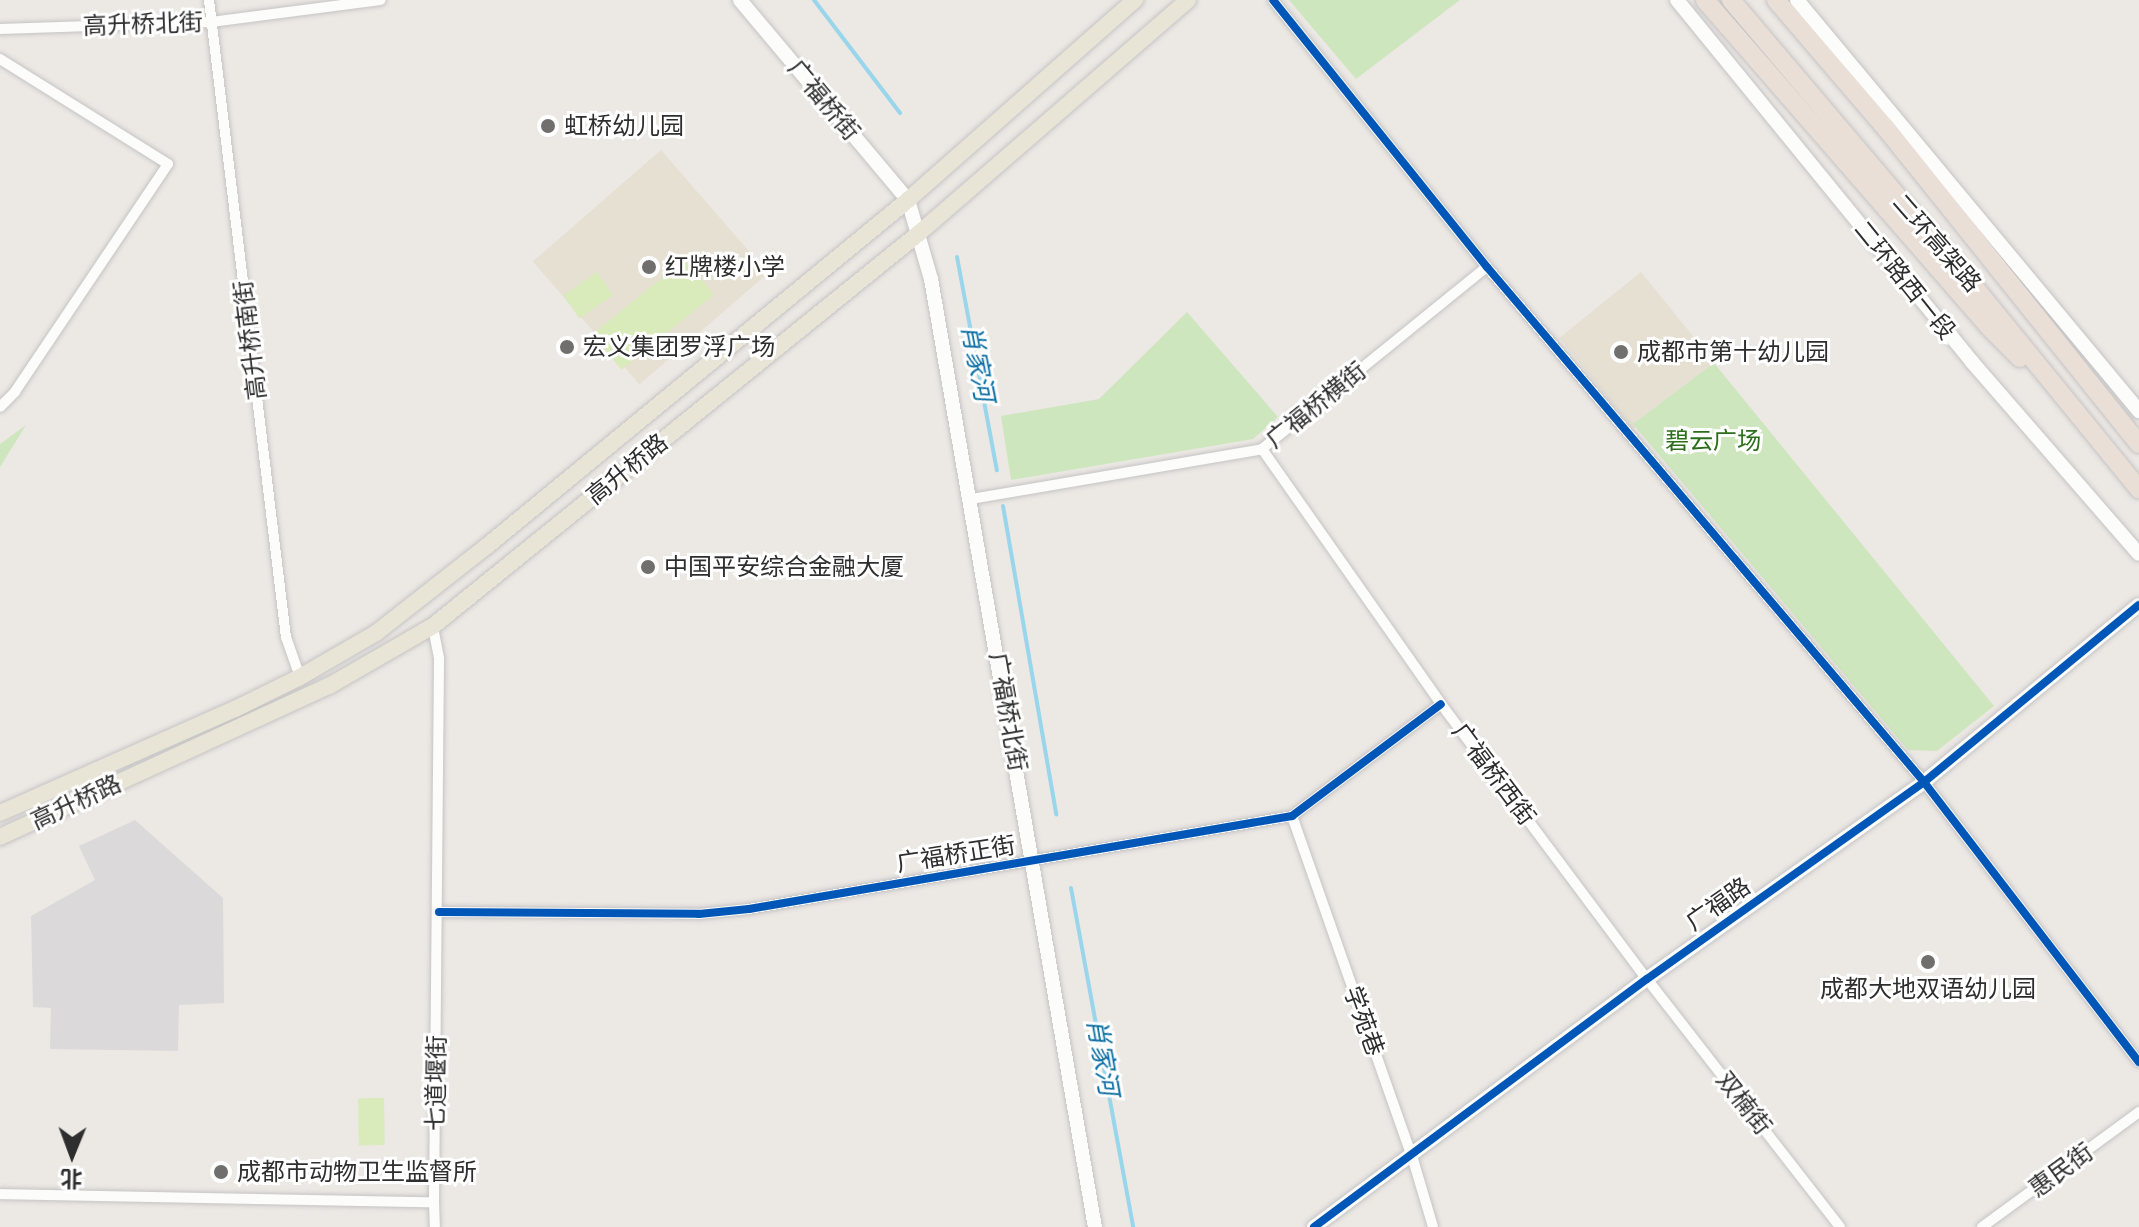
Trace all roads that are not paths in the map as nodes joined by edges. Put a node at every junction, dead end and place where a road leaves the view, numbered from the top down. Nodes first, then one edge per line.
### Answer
1 (209, 0) edge
2 (381, 0) edge
3 (740, 0) edge
4 (1135, 0) edge
5 (1188, 0) edge
6 (1273, 0) edge
7 (1677, 0) edge
8 (1705, 0) edge
9 (1731, 0) edge
10 (1776, 0) edge
11 (1797, 0) edge
12 (211, 22) junction
13 (0, 29) edge
14 (0, 59) edge
15 (908, 200) junction
16 (918, 234) junction
17 (1487, 267) junction
18 (0, 407) edge
19 (2139, 411) edge
20 (2094, 432) junction
21 (2139, 444) edge
22 (1262, 449) junction
23 (2139, 489) edge
24 (971, 499) junction
25 (2139, 554) edge
26 (2139, 605) edge
27 (433, 626) junction
28 (300, 677) junction
29 (1441, 704) junction
30 (1924, 782) junction
31 (0, 813) edge
32 (1292, 816) junction
33 (0, 837) edge
34 (1033, 862) junction
35 (439, 912) junction
36 (1647, 979) junction
37 (2139, 1062) edge
38 (2139, 1112) edge
39 (1412, 1156) junction
40 (0, 1194) edge
41 (434, 1202) junction
42 (435, 1227) edge
43 (1095, 1227) edge
44 (1314, 1227) edge
45 (1433, 1227) edge
46 (1840, 1227) edge
47 (1982, 1227) edge

1 - 12 street, 高升桥南街
2 - 12 street, 高升桥北街
3 - 15 main road, 广福桥街
4 - 15 main road, 高升桥路
5 - 16 main road, 高升桥路
6 - 17 street
7 - 25 main road, 二环路西一段
8 - 20 highway
9 - 20 highway, 二环高架路
10 - 21 highway, 二环高架路
11 - 19 main road
12 - 13 street, 高升桥北街
12 - 28 street, 高升桥南街
14 - 18 street
15 - 16 main road, 广福桥北街
15 - 28 main road, 高升桥路
16 - 24 main road, 广福桥北街
16 - 27 main road, 高升桥路
17 - 22 street, 广福桥横街
17 - 30 street
20 - 23 highway, 二环高架路
22 - 24 street, 广福桥横街
22 - 29 street, 广福桥西街
24 - 34 main road, 广福桥北街
26 - 30 main road, 广福路
27 - 33 main road, 高升桥路
27 - 35 street, 七道堰街
28 - 31 main road, 高升桥路
29 - 32 street, 广福桥正街
29 - 36 street, 广福桥西街
30 - 36 main road, 广福路
30 - 37 street
32 - 34 street, 广福桥正街
32 - 39 street, 学苑巷
34 - 35 street, 广福桥正街
34 - 43 main road, 广福桥北街
35 - 41 street, 七道堰街
36 - 39 main road, 广福路
36 - 46 street, 双楠街
38 - 47 street, 惠民街
39 - 44 main road, 广福路
39 - 45 street, 学苑巷
40 - 41 street
41 - 42 street, 七道堰街

